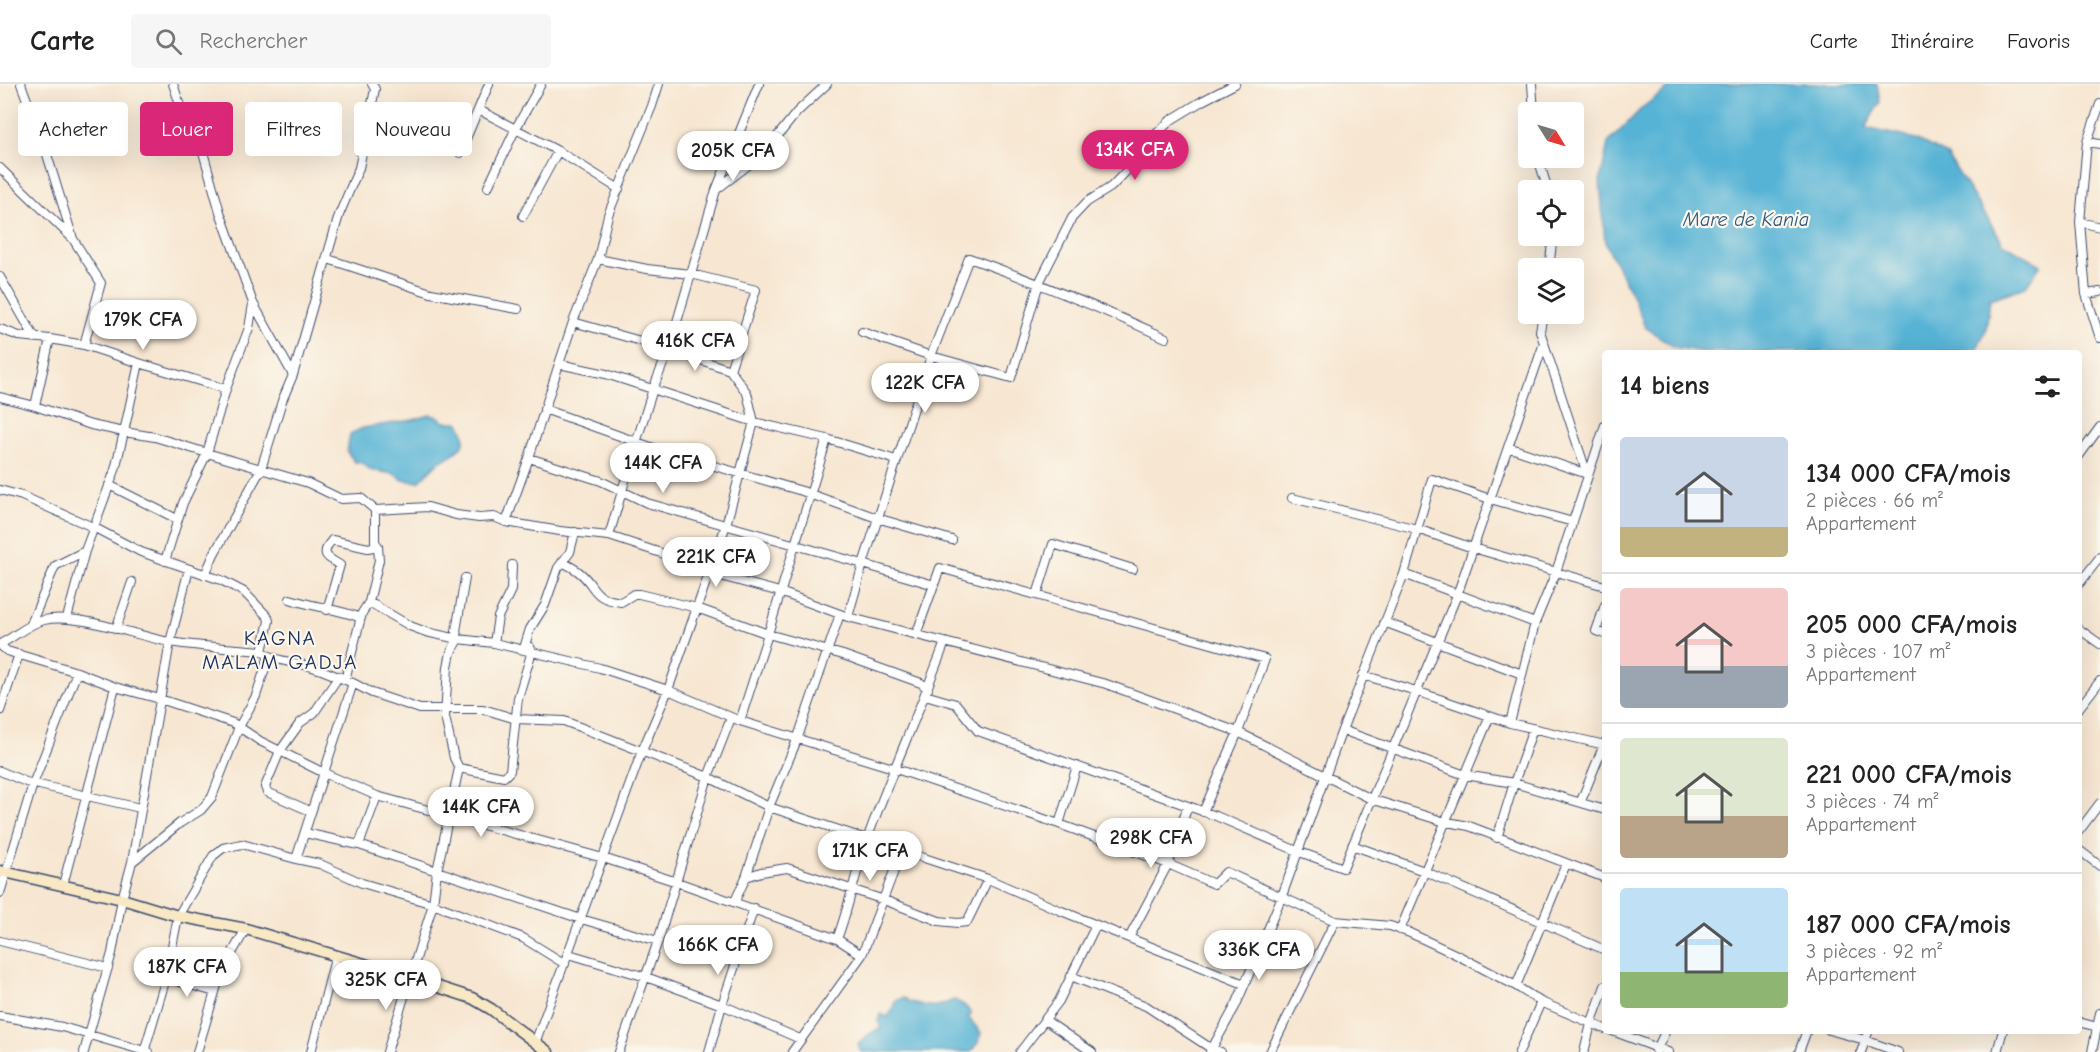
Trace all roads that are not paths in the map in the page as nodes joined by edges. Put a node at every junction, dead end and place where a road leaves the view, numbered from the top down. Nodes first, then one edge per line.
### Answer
1 (21, 84) edge
2 (173, 84) edge
3 (372, 84) edge
4 (489, 84) edge
5 (541, 84) edge
6 (658, 84) edge
7 (759, 84) edge
8 (827, 84) edge
9 (1235, 84) edge
10 (1533, 84) edge
11 (1534, 102) edge
12 (2100, 104) edge
13 (479, 110) junction
14 (472, 126) edge
15 (516, 128) junction
16 (2087, 142) junction
17 (2100, 144) edge
18 (558, 151) junction
19 (0, 168) edge
20 (488, 187) dead end
21 (619, 189) junction
22 (716, 190) junction
23 (523, 216) dead end
24 (2080, 222) junction
25 (2100, 227) edge
26 (73, 238) junction
27 (328, 259) junction
28 (598, 259) junction
29 (691, 274) junction
30 (0, 277) edge
31 (1039, 283) junction
32 (2100, 292) edge
33 (2086, 294) junction
34 (253, 303) junction
35 (518, 309) dead end
36 (573, 322) junction
37 (1541, 324) edge
38 (0, 328) edge
39 (862, 332) dead end
40 (35, 338) junction
41 (1166, 338) dead end
42 (2100, 338) edge
43 (50, 339) junction
44 (1544, 343) junction
45 (84, 345) junction
46 (669, 349) junction
47 (932, 356) junction
48 (139, 363) junction
49 (559, 364) junction
50 (730, 370) junction
51 (293, 375) junction
52 (226, 389) junction
53 (653, 389) junction
54 (0, 397) edge
55 (35, 406) junction
56 (544, 409) junction
57 (754, 422) junction
58 (2099, 430) edge
59 (124, 432) junction
60 (1602, 433) edge
61 (827, 439) junction
62 (636, 443) junction
63 (1508, 447) junction
64 (2082, 452) edge
65 (207, 453) junction
66 (529, 458) junction
67 (896, 460) junction
68 (261, 469) junction
69 (740, 472) junction
70 (1587, 474) junction
71 (109, 485) junction
72 (622, 489) junction
73 (0, 490) edge
74 (810, 494) junction
75 (1292, 498) dead end
76 (1490, 499) junction
77 (375, 510) junction
78 (877, 518) junction
79 (177, 519) junction
80 (506, 522) junction
81 (1573, 522) junction
82 (726, 525) junction
83 (95, 528) junction
84 (1417, 529) junction
85 (576, 532) junction
86 (609, 536) junction
87 (952, 540) dead end
88 (795, 544) junction
89 (378, 546) junction
90 (1473, 548) junction
91 (85, 551) junction
92 (2100, 557) edge
93 (165, 561) junction
94 (562, 562) junction
95 (863, 564) junction
96 (512, 565) dead end
97 (189, 569) junction
98 (1133, 570) dead end
99 (1556, 572) junction
100 (709, 573) junction
101 (1404, 574) junction
102 (205, 575) junction
103 (465, 578) dead end
104 (2082, 580) edge
105 (132, 582) dead end
106 (934, 585) junction
107 (1602, 585) edge
108 (780, 592) junction
109 (1037, 595) junction
110 (1457, 595) junction
111 (290, 598) dead end
112 (369, 602) junction
113 (697, 608) junction
114 (327, 610) junction
115 (1602, 614) edge
116 (844, 615) junction
117 (67, 618) junction
118 (361, 618) junction
119 (1384, 622) junction
120 (1535, 623) junction
121 (31, 624) junction
122 (116, 629) junction
123 (2082, 631) edge
124 (1602, 633) edge
125 (768, 634) junction
126 (916, 635) junction
127 (458, 639) junction
128 (170, 642) junction
129 (494, 642) junction
130 (945, 642) junction
131 (1437, 642) junction
132 (2100, 644) edge
133 (0, 645) edge
134 (262, 651) junction
135 (532, 651) junction
136 (826, 651) junction
137 (19, 654) junction
138 (269, 656) junction
139 (77, 672) junction
140 (1522, 674) junction
141 (1363, 675) junction
142 (346, 680) junction
143 (2100, 681) edge
144 (115, 687) junction
145 (668, 690) junction
146 (1416, 691) junction
147 (926, 692) junction
148 (160, 699) junction
149 (2082, 704) edge
150 (445, 709) junction
151 (0, 711) edge
152 (1490, 716) junction
153 (731, 718) junction
154 (516, 719) junction
155 (740, 721) junction
156 (1510, 723) junction
157 (239, 727) junction
158 (1533, 729) junction
159 (1342, 730) junction
160 (1238, 732) junction
161 (797, 740) junction
162 (1602, 743) edge
163 (1391, 749) junction
164 (280, 751) junction
165 (642, 751) junction
166 (1602, 751) edge
167 (1077, 766) junction
168 (459, 768) junction
169 (893, 768) junction
170 (0, 771) edge
171 (324, 773) junction
172 (1465, 775) junction
173 (1326, 776) junction
174 (708, 777) junction
175 (1514, 783) junction
176 (33, 784) junction
177 (85, 796) junction
178 (377, 796) junction
179 (1371, 799) junction
180 (1581, 801) junction
181 (2100, 803) edge
182 (1188, 806) junction
183 (770, 807) junction
184 (140, 808) junction
185 (1602, 809) edge
186 (310, 811) junction
187 (1203, 812) junction
188 (448, 816) junction
189 (1446, 821) junction
190 (1059, 824) junction
191 (2082, 827) edge
192 (305, 833) junction
193 (867, 838) junction
194 (1497, 838) junction
195 (359, 845) junction
196 (1352, 845) junction
197 (902, 850) junction
198 (1298, 851) junction
199 (2082, 852) edge
200 (603, 858) junction
201 (296, 859) junction
202 (132, 862) junction
203 (1168, 864) junction
204 (1566, 864) junction
205 (2100, 866) edge
206 (2, 871) edge
207 (437, 871) junction
208 (1424, 872) junction
209 (746, 877) junction
210 (1602, 877) edge
211 (988, 879) junction
212 (677, 882) junction
213 (63, 885) junction
214 (853, 889) junction
215 (0, 893) edge
216 (1282, 896) junction
217 (122, 899) junction
218 (884, 900) junction
219 (735, 901) junction
220 (433, 904) junction
221 (754, 908) junction
222 (178, 915) junction
223 (581, 919) junction
224 (1335, 921) junction
225 (1540, 924) junction
226 (1096, 925) junction
227 (246, 929) junction
228 (1400, 930) junction
229 (1129, 938) junction
230 (837, 939) junction
231 (0, 941) edge
232 (658, 941) junction
233 (1602, 949) edge
234 (568, 954) junction
235 (336, 955) junction
236 (862, 955) junction
237 (564, 964) junction
238 (108, 968) junction
239 (1071, 976) junction
240 (646, 977) junction
241 (166, 978) junction
242 (409, 978) junction
243 (1244, 984) junction
244 (1516, 986) junction
245 (215, 992) junction
246 (1602, 995) edge
247 (1541, 1002) junction
248 (722, 1005) junction
249 (2100, 1013) edge
250 (0, 1016) edge
251 (1045, 1020) junction
252 (2082, 1023) edge
253 (1591, 1024) junction
254 (2097, 1027) junction
255 (1602, 1028) edge
256 (1619, 1034) edge
257 (1664, 1034) edge
258 (1805, 1034) edge
259 (1843, 1034) edge
260 (1867, 1034) edge
261 (2002, 1034) edge
262 (90, 1035) junction
263 (800, 1039) junction
264 (1865, 1040) junction
265 (535, 1043) junction
266 (1656, 1050) edge
267 (1211, 1051) edge
268 (84, 1052) edge
269 (146, 1052) edge
270 (197, 1052) edge
271 (311, 1052) edge
272 (387, 1052) edge
273 (548, 1052) edge
274 (618, 1052) edge
275 (709, 1052) edge
276 (792, 1052) edge
277 (1020, 1052) edge
278 (1092, 1052) edge
279 (1221, 1052) edge
280 (1270, 1052) edge
281 (1519, 1052) edge
282 (1584, 1052) edge
283 (1668, 1052) edge
284 (1798, 1052) edge
285 (1861, 1052) edge
286 (1898, 1052) edge
287 (1997, 1052) edge
288 (2092, 1052) edge

1 - 26 street
2 - 34 street
3 - 27 street
4 - 13 street
5 - 15 street
6 - 21 street
7 - 22 street
8 - 22 street
9 - 31 street
10 - 11 street
12 - 16 street
13 - 14 street
13 - 15 street
15 - 18 street
15 - 20 street
16 - 17 street
16 - 24 street
18 - 21 street
18 - 23 street
19 - 26 street
21 - 28 street
22 - 29 street
24 - 25 street
24 - 33 street
26 - 45 street
27 - 35 street
27 - 51 street
28 - 29 street
28 - 36 street
29 - 46 street
29 - 50 street
30 - 40 street
31 - 41 street
31 - 47 street
31 - 47 street
32 - 33 street
33 - 42 street
34 - 51 street
34 - 52 street
36 - 46 street
36 - 49 street
37 - 44 street
38 - 40 street
39 - 47 street
40 - 43 street
43 - 45 street
43 - 55 street
44 - 63 street
44 - 70 street
45 - 48 street
46 - 50 street
46 - 53 street
47 - 67 street
48 - 52 street
48 - 59 street
49 - 53 street
49 - 56 street
50 - 57 street
51 - 68 street
52 - 65 street
53 - 57 street
53 - 62 street
54 - 55 street
55 - 59 street
56 - 62 street
56 - 66 street
57 - 61 street
57 - 69 street
58 - 64 street
59 - 65 street
59 - 71 street
60 - 70 street
61 - 67 street
61 - 74 street
62 - 69 street
62 - 72 street
63 - 70 street
63 - 76 street
65 - 68 street
65 - 79 street
66 - 72 street
66 - 80 street
67 - 78 street
68 - 77 street
68 - 102 street
69 - 74 street
69 - 82 street
70 - 81 street
71 - 79 street
71 - 83 street
72 - 82 street
72 - 86 street
73 - 83 street
74 - 78 street
74 - 88 street
75 - 84 street
76 - 81 street
76 - 84 street
76 - 90 street
77 - 80 street
77 - 89 street
78 - 87 street
78 - 95 street
79 - 93 street
80 - 85 street
81 - 99 street
82 - 88 street
82 - 100 street
83 - 91 street
83 - 93 street
84 - 90 street
84 - 101 street
85 - 86 street
85 - 94 street
86 - 100 street
88 - 95 street
88 - 108 street
89 - 112 street
89 - 114 street
90 - 99 street
90 - 110 street
91 - 117 street
91 - 121 street
92 - 104 street
93 - 97 street
94 - 113 street
94 - 135 street
95 - 106 street
95 - 116 street
96 - 129 street
97 - 102 street
97 - 128 street
98 - 109 street
99 - 107 street
99 - 120 street
100 - 108 street
100 - 113 street
101 - 110 street
101 - 119 street
102 - 134 street
103 - 127 street
105 - 122 street
106 - 109 street
106 - 126 street
108 - 116 street
108 - 125 street
109 - 160 street
110 - 120 street
110 - 131 street
111 - 114 street
112 - 118 street
112 - 127 street
113 - 125 street
113 - 145 street
114 - 118 street
115 - 124 street
116 - 126 street
116 - 136 street
117 - 121 street
117 - 122 street
118 - 142 street
119 - 131 street
119 - 141 street
120 - 140 street
121 - 133 street
122 - 128 street
123 - 132 street
125 - 136 street
125 - 155 street
126 - 130 street
127 - 129 street
127 - 150 street
128 - 134 street
128 - 148 street
129 - 135 street
130 - 147 street
130 - 160 street
131 - 140 street
131 - 146 street
133 - 137 street
134 - 138 street
135 - 145 street
135 - 154 street
136 - 147 street
136 - 161 street
137 - 139 street
137 - 151 street
138 - 142 street
138 - 157 street
139 - 144 street
139 - 176 street
140 - 156 street
141 - 146 street
141 - 159 street
142 - 150 street
142 - 164 street
142 - 171 street
143 - 149 street
144 - 148 street
144 - 177 street
145 - 153 street
145 - 165 street
146 - 152 street
146 - 163 street
147 - 167 street
147 - 169 street
148 - 157 street
148 - 184 street
150 - 154 street
150 - 168 street
152 - 156 street
152 - 172 street
153 - 155 street
153 - 174 street
154 - 165 street
154 - 168 street
155 - 161 street
156 - 158 street
157 - 164 street
157 - 202 street
158 - 162 street
158 - 175 street
159 - 163 street
159 - 173 street
160 - 173 street
160 - 187 street
161 - 169 street
161 - 183 street
163 - 172 street
163 - 179 street
164 - 171 street
164 - 186 street
165 - 174 street
165 - 200 street
166 - 180 street
167 - 182 street
167 - 190 street
168 - 188 street
169 - 190 street
169 - 193 street
170 - 176 street
171 - 178 street
171 - 186 street
172 - 175 street
172 - 189 street
173 - 179 street
173 - 198 street
174 - 183 street
174 - 212 street
175 - 180 street
175 - 194 street
176 - 177 street
176 - 206 street
177 - 184 street
177 - 213 street
178 - 188 street
178 - 195 street
179 - 189 street
179 - 196 street
180 - 185 street
181 - 191 street
182 - 187 street
182 - 203 street
183 - 193 street
183 - 209 street
184 - 202 street
186 - 192 street
187 - 198 street
188 - 200 street
188 - 207 street
189 - 194 street
189 - 208 street
190 - 203 street
192 - 195 street
192 - 201 street
193 - 197 street
193 - 214 street
194 - 204 street
195 - 207 street
196 - 198 street
196 - 208 street
197 - 211 street
197 - 218 street
198 - 216 street
199 - 205 street
200 - 212 street
200 - 223 street
201 - 220 street
201 - 222 street
202 - 217 street
203 - 216 street
203 - 229 street
204 - 210 street
204 - 225 street
206 - 213 street
206 - 215 street
207 - 220 street
207 - 223 street
208 - 225 street
208 - 228 street
209 - 214 street
209 - 219 street
211 - 218 street
211 - 226 street
212 - 219 street
212 - 232 street
213 - 217 street
214 - 218 street
214 - 230 street
216 - 224 street
216 - 243 street
217 - 222 street
217 - 238 street
218 - 236 street
219 - 221 street
220 - 237 street
220 - 242 street
221 - 230 street
221 - 248 street
222 - 227 street
222 - 241 street
223 - 232 street
223 - 234 street
224 - 228 street
224 - 280 street
225 - 233 street
225 - 244 street
226 - 229 street
226 - 239 street
227 - 235 street
227 - 245 street
228 - 244 street
229 - 243 street
230 - 236 street
231 - 238 street
232 - 240 street
234 - 237 street
234 - 240 street
235 - 242 street
235 - 271 street
236 - 263 street
237 - 265 street
238 - 262 street
239 - 251 street
239 - 267 street
240 - 248 street
240 - 274 street
241 - 245 street
241 - 269 street
242 - 265 street
242 - 272 street
243 - 267 street
244 - 247 street
245 - 270 street
246 - 253 street
247 - 253 street
247 - 281 street
248 - 263 street
248 - 275 street
249 - 254 street
250 - 262 street
251 - 277 street
251 - 278 street
252 - 254 street
253 - 255 street
253 - 282 street
254 - 288 street
256 - 266 street
257 - 266 street
258 - 284 street
259 - 264 street
260 - 264 street
261 - 287 street
262 - 268 street
262 - 269 street
263 - 276 street
264 - 285 street
264 - 286 street
265 - 273 street
266 - 283 street
267 - 279 street

